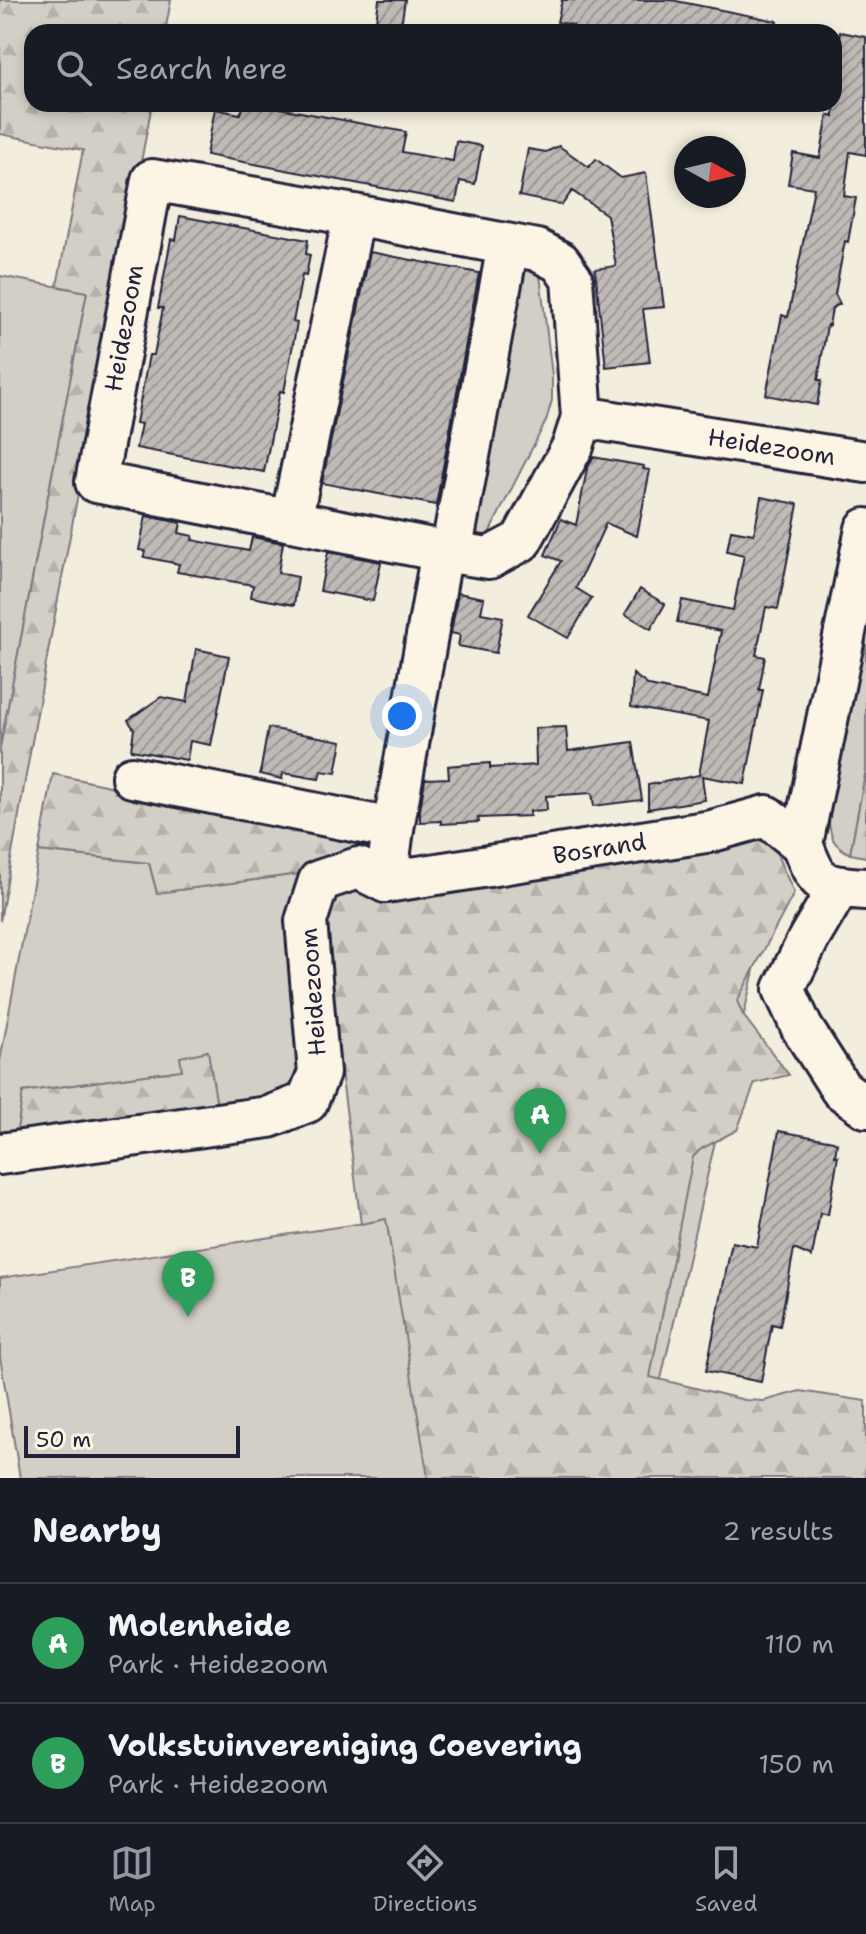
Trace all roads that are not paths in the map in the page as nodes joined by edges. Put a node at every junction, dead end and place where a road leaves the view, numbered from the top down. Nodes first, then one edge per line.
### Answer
1 (354, 215) junction
2 (508, 245) junction
3 (582, 417) junction
4 (866, 462) edge
5 (291, 521) junction
6 (866, 529) edge
7 (446, 552) junction
8 (132, 777) dead end
9 (393, 829) junction
10 (802, 844) junction
11 (386, 882) junction
12 (852, 888) edge
13 (866, 1107) edge
14 (0, 1154) edge

1 - 2 street, Heidezoom
1 - 5 street
1 - 5 street, Heidezoom
2 - 3 street, Heidezoom
2 - 7 street
3 - 4 street, Heidezoom
3 - 7 street, Heidezoom
5 - 7 street, Heidezoom
6 - 10 street
7 - 9 street
8 - 9 street
9 - 11 street
10 - 11 street, Bosrand
10 - 12 street, Bosrand
11 - 14 street, Heidezoom
12 - 13 street

